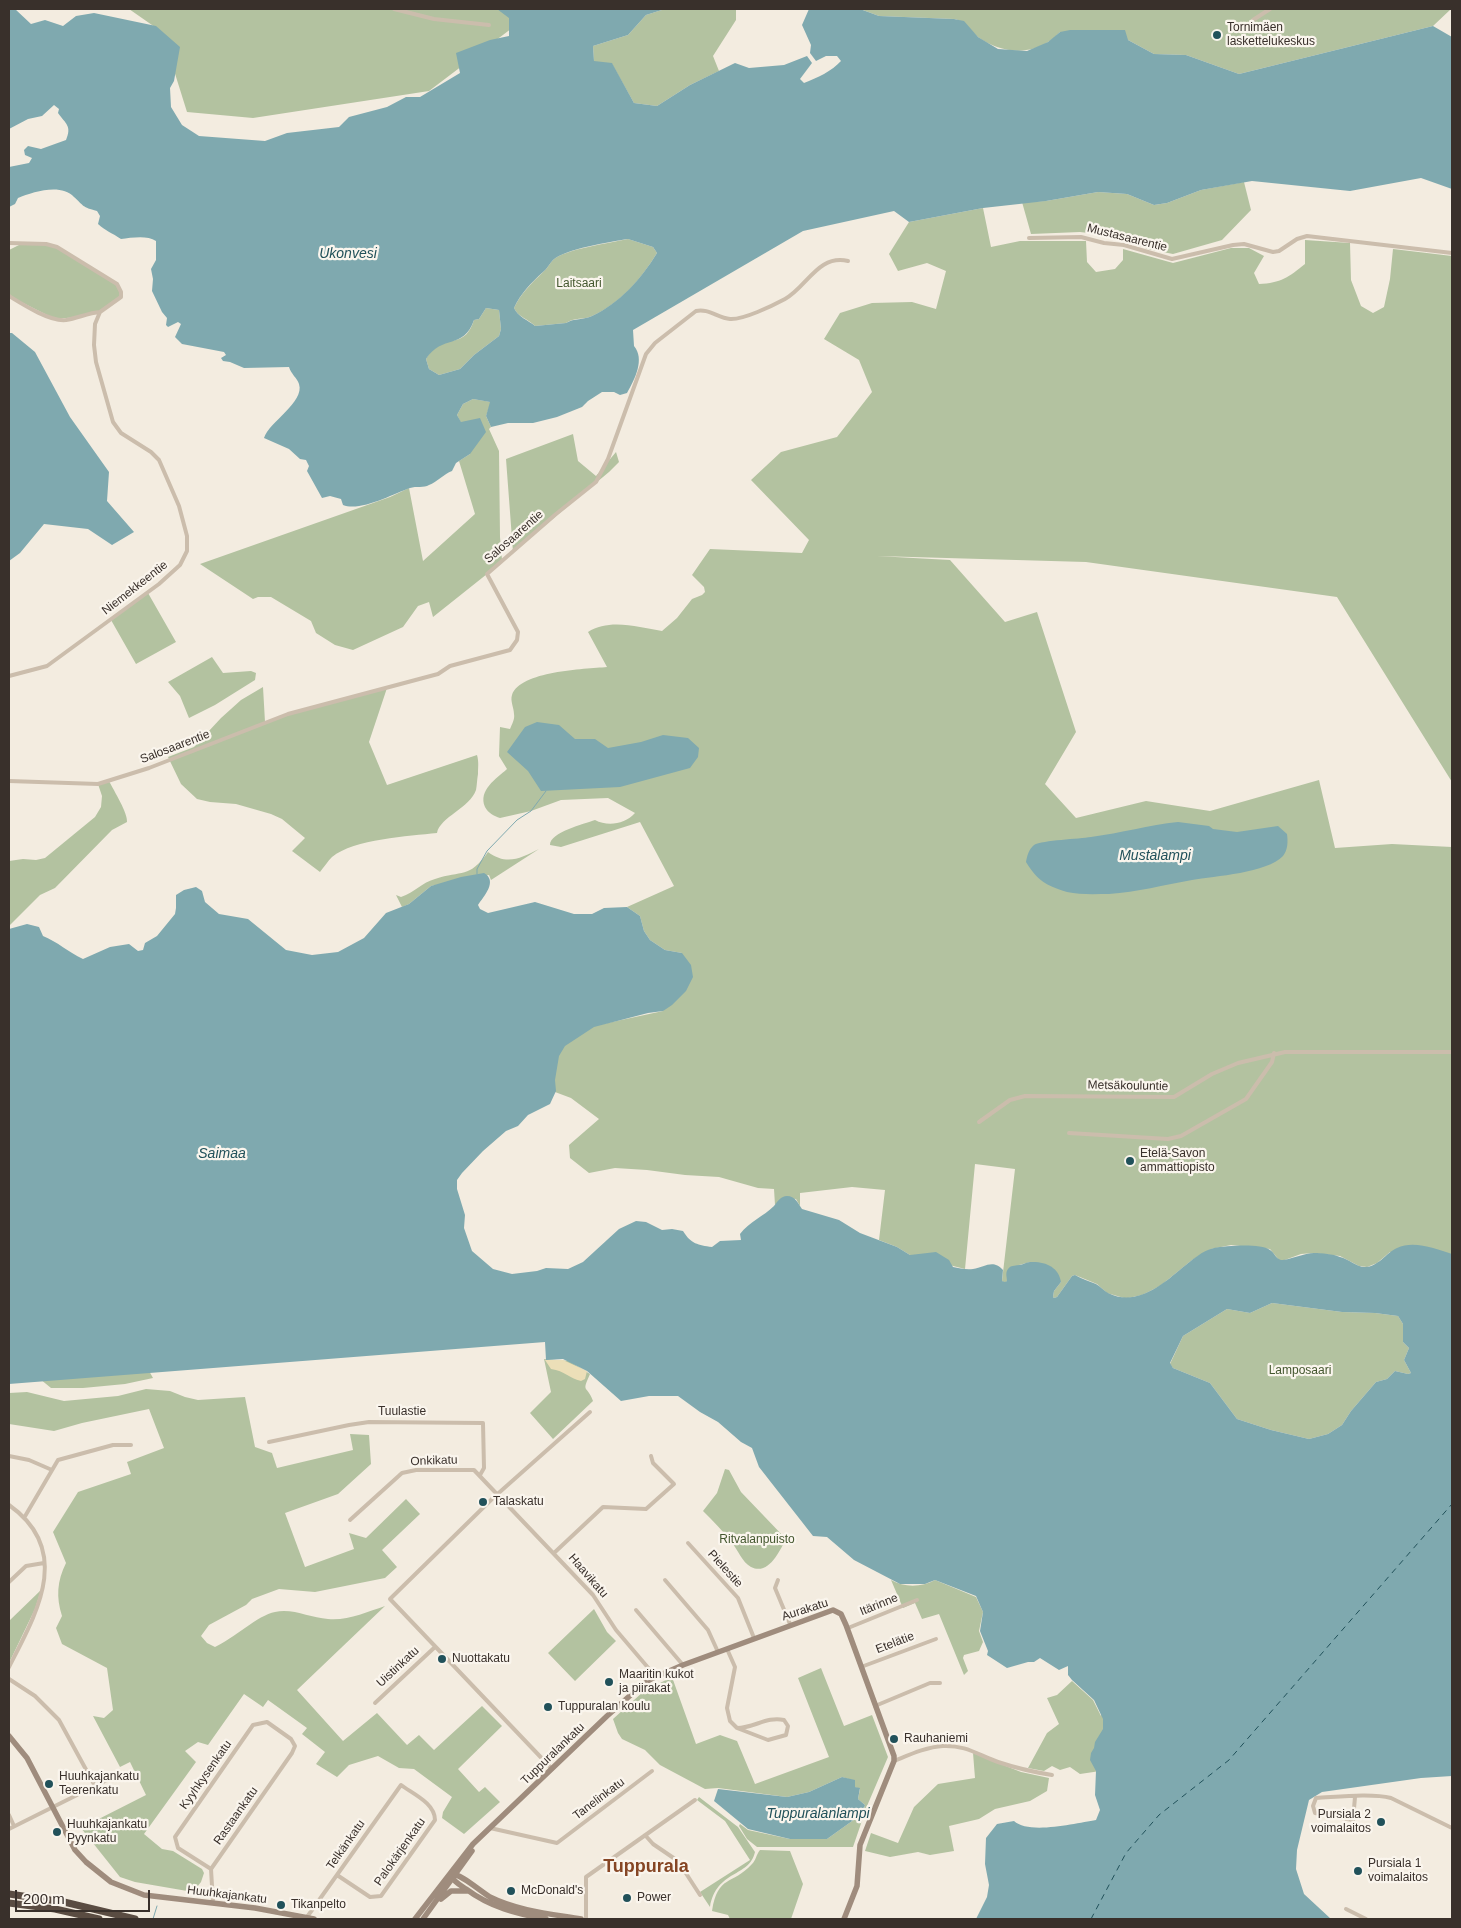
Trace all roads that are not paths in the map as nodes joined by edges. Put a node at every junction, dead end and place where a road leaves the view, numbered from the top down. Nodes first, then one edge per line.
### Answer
1 (394, 9) edge
2 (1270, 9) edge
3 (1253, 20) dead end
4 (489, 25) dead end
5 (1030, 238) dead end
6 (9, 243) edge
7 (1452, 253) edge
8 (848, 261) dead end
9 (9, 296) edge
10 (100, 312) junction
11 (9, 676) edge
12 (9, 781) edge
13 (1452, 1052) edge
14 (1274, 1053) junction
15 (979, 1122) dead end
16 (1069, 1133) dead end
17 (590, 1412) dead end
18 (269, 1442) dead end
19 (131, 1445) dead end
20 (9, 1456) edge
21 (651, 1456) dead end
22 (52, 1470) junction
23 (480, 1475) junction
24 (497, 1494) junction
25 (9, 1505) edge
26 (24, 1518) junction
27 (350, 1520) dead end
28 (688, 1543) dead end
29 (554, 1553) junction
30 (44, 1563) junction
31 (665, 1580) dead end
32 (778, 1580) dead end
33 (9, 1582) edge
34 (917, 1600) dead end
35 (636, 1610) dead end
36 (790, 1624) junction
37 (848, 1628) junction
38 (754, 1638) junction
39 (936, 1639) dead end
40 (435, 1646) junction
41 (727, 1648) junction
42 (718, 1652) junction
43 (682, 1665) junction
44 (861, 1667) junction
45 (9, 1668) edge
46 (656, 1677) junction
47 (9, 1679) edge
48 (940, 1684) dead end
49 (376, 1703) dead end
50 (875, 1706) junction
51 (737, 1728) junction
52 (9, 1736) edge
53 (294, 1746) joint
54 (894, 1761) junction
55 (552, 1769) junction
56 (652, 1771) dead end
57 (1052, 1775) dead end
58 (115, 1776) dead end
59 (401, 1785) joint
60 (95, 1786) junction
61 (1354, 1797) junction
62 (695, 1800) dead end
63 (52, 1807) junction
64 (9, 1815) edge
65 (14, 1826) junction
66 (1452, 1828) edge
67 (9, 1829) edge
68 (490, 1829) junction
69 (645, 1835) junction
70 (211, 1869) junction
71 (336, 1875) junction
72 (453, 1876) junction
73 (469, 1892) junction
74 (9, 1894) edge
75 (700, 1894) dead end
76 (9, 1903) edge
77 (213, 1903) junction
78 (432, 1906) junction
79 (1346, 1909) dead end
80 (306, 1917) junction
81 (98, 1919) edge
82 (136, 1919) edge
83 (314, 1919) edge
84 (415, 1919) edge
85 (423, 1919) edge
86 (546, 1919) edge
87 (581, 1919) edge
88 (586, 1919) edge
89 (844, 1919) edge
90 (1366, 1919) edge

1 - 4 street
2 - 3 street
5 - 7 street, Mustasaarentie
6 - 10 street
8 - 12 street, Salosaarentie
9 - 10 street
10 - 11 street, Niemekkeentie
13 - 14 street, Metsäkouluntie
14 - 15 street, Metsäkouluntie
14 - 16 street
17 - 24 street
18 - 23 street, Tuulastie
19 - 22 street
20 - 22 street
21 - 29 street
22 - 26 street
23 - 24 street
23 - 27 street, Onkikatu
24 - 29 street, Haavikatu
24 - 40 street
25 - 26 street
26 - 30 street
28 - 38 street, Pielestie
29 - 46 street, Haavikatu
30 - 33 street
30 - 45 street
31 - 42 street
32 - 36 street
34 - 37 street, Itärinne
35 - 43 street
36 - 37 street, Aurakatu
36 - 38 street, Aurakatu
37 - 44 street, Aurakatu
38 - 41 street, Aurakatu
39 - 44 street, Etelätie
40 - 49 street, Uistinkatu
40 - 55 street
41 - 42 street, Aurakatu
41 - 51 street
42 - 43 street, Aurakatu
43 - 46 street, Aurakatu
44 - 50 street, Aurakatu
46 - 55 street, Tuppuralankatu
47 - 60 street
48 - 50 street
50 - 54 street, Aurakatu
51 - 51 street
52 - 63 street, Huuhkajankatu
53 - 70 street, Rastaankatu
53 - 70 street, Kyyhkysenkatu
54 - 57 street
54 - 89 street
55 - 68 street, Tuppuralankatu
56 - 68 street, Tanelinkatu
58 - 60 street
59 - 71 street, Telkänkatu
59 - 71 street, Palokärjenkatu
60 - 63 street
61 - 61 street
61 - 66 street
62 - 69 street
63 - 65 street
63 - 77 street, Huuhkajankatu
64 - 65 street
65 - 67 street
68 - 72 street, Tuppuralankatu
69 - 75 street
69 - 88 street
70 - 77 street
71 - 80 street, Telkänkatu
72 - 73 street
72 - 78 street, Tuppuralankatu
72 - 84 street, Tuppuralankatu
72 - 87 street
73 - 78 street
73 - 86 street
74 - 82 highway
76 - 81 highway
77 - 80 street, Huuhkajankatu
78 - 85 street, Tuppuralankatu
79 - 90 street
80 - 83 street, Huuhkajankatu

